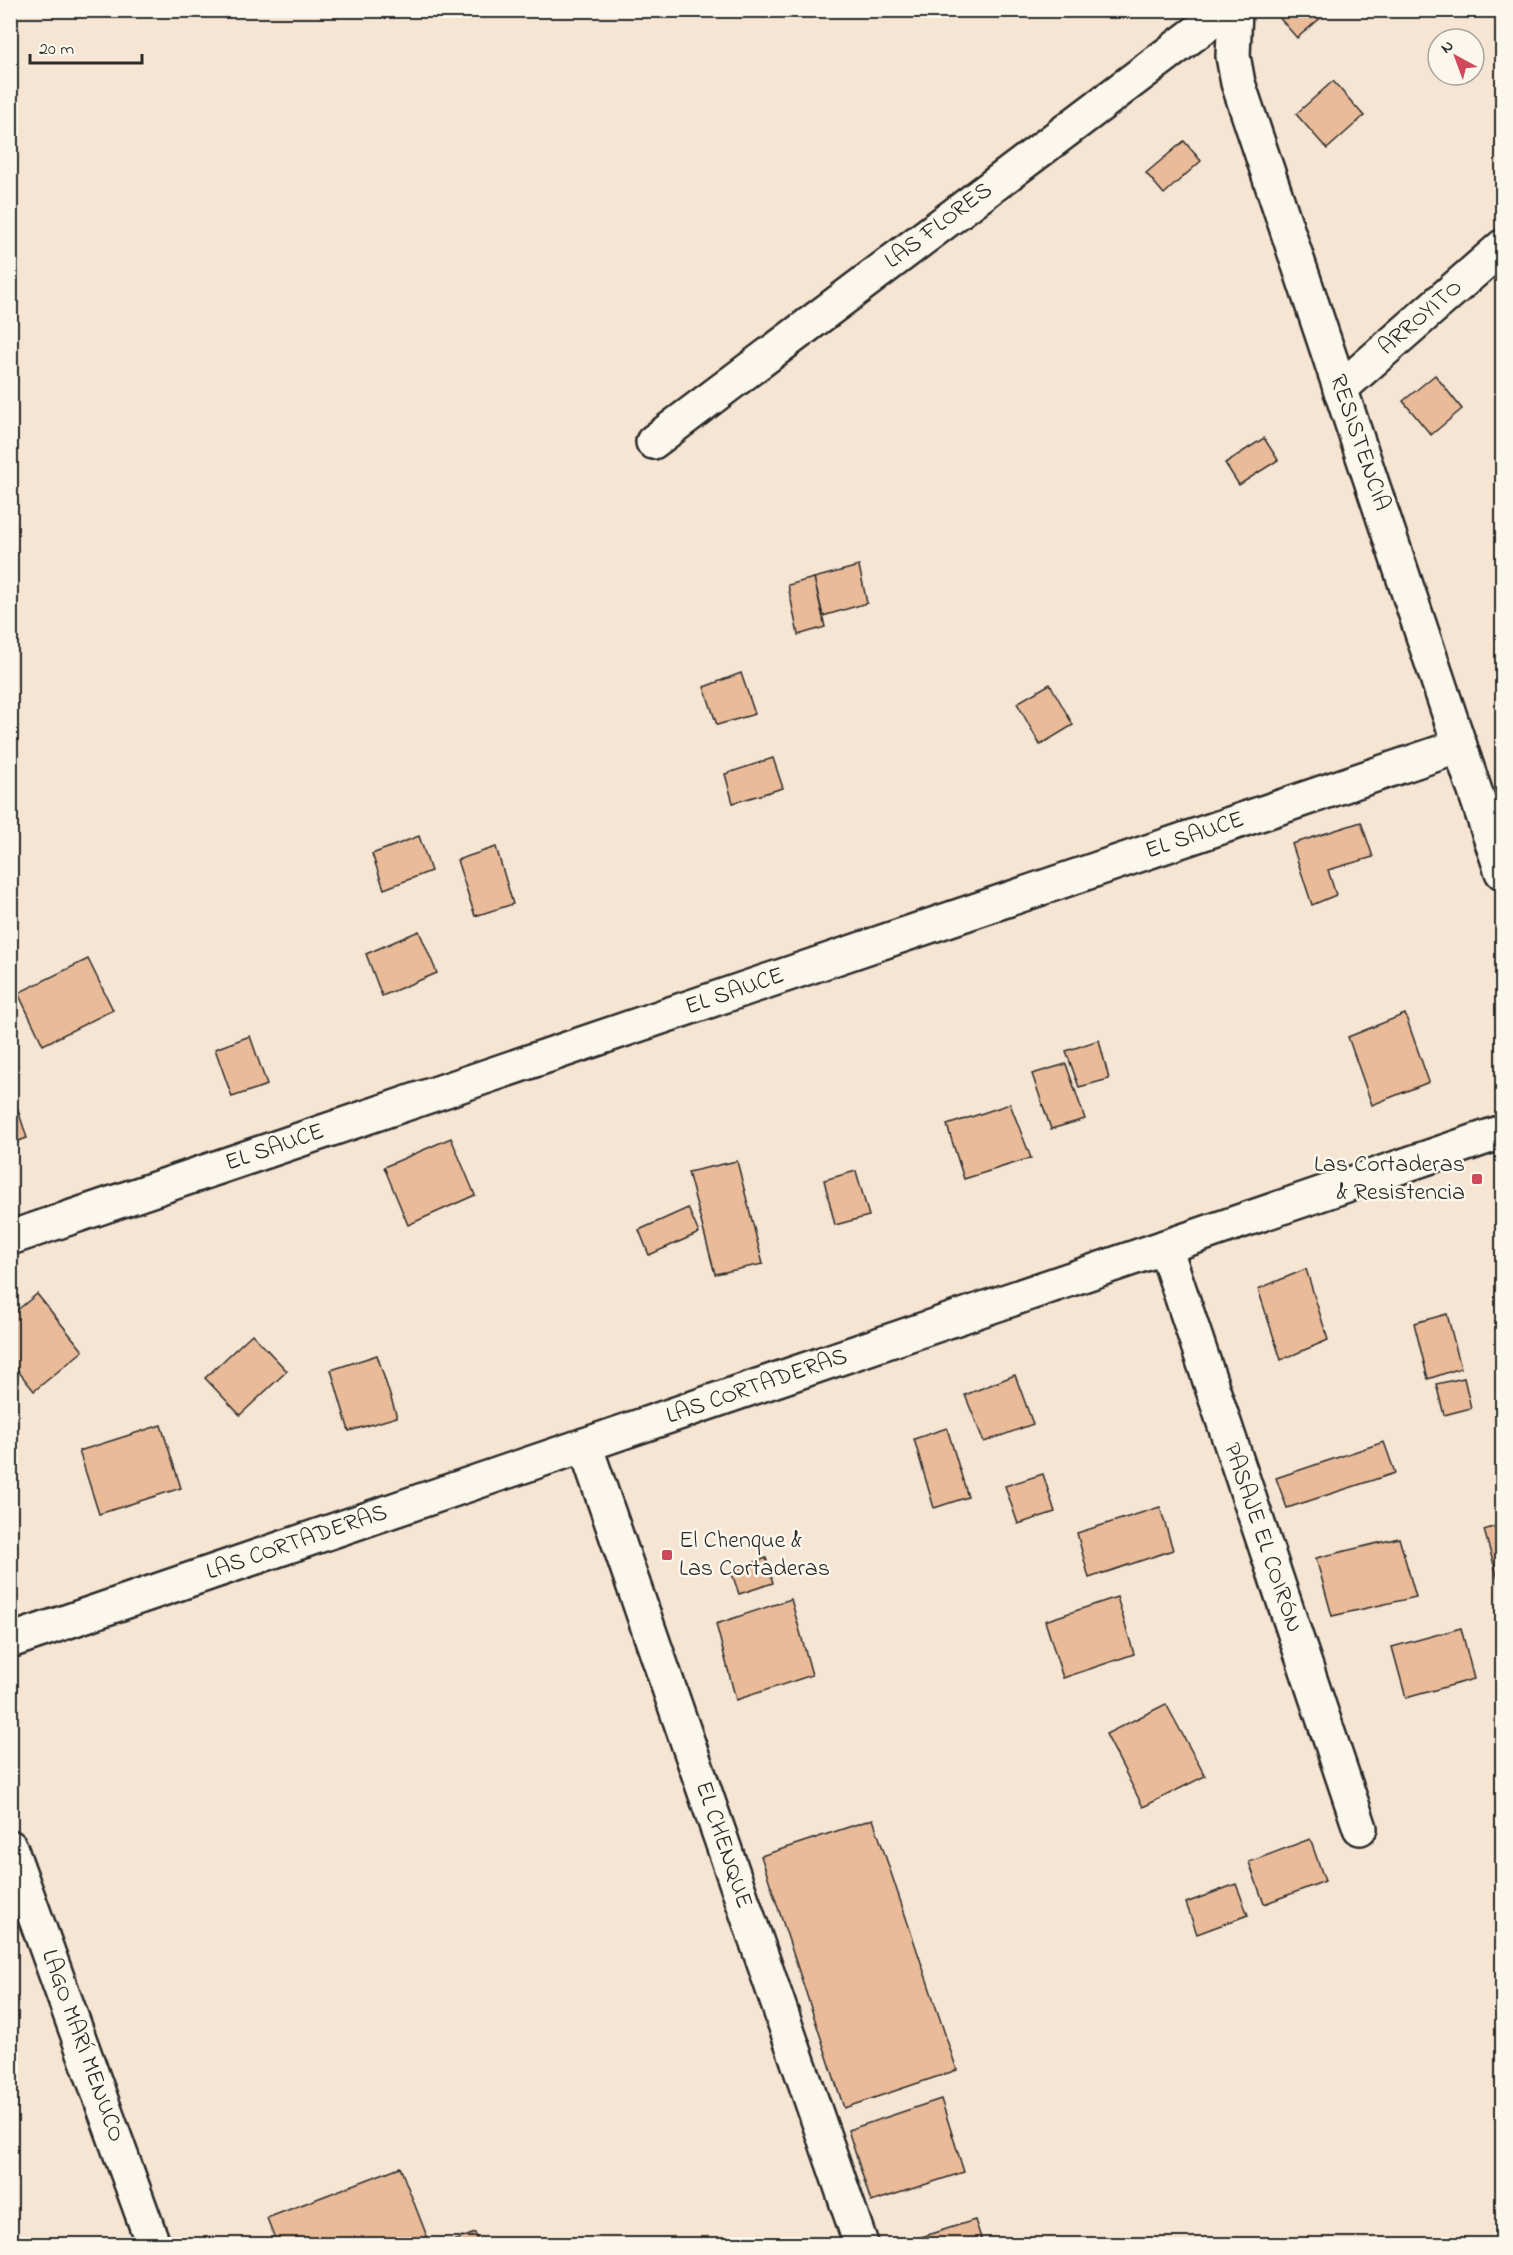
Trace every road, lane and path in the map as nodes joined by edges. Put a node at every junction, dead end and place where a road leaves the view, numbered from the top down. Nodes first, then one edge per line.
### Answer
1 (1226, 10) edge
2 (1235, 10) edge
3 (1503, 247) edge
4 (1340, 389) junction
5 (653, 442) dead end
6 (1460, 746) junction
7 (1503, 872) edge
8 (1503, 1132) edge
9 (10, 1238) edge
10 (1165, 1248) junction
11 (585, 1445) junction
12 (10, 1641) edge
13 (1360, 1828) dead end
14 (10, 1847) edge
15 (153, 2244) edge
16 (861, 2244) edge

1 - 5 street, LAS FLORES
2 - 4 street, RESISTENCIA
3 - 4 street, ARROYITO
4 - 6 street, RESISTENCIA
6 - 7 street, RESISTENCIA
6 - 9 street, EL SAUCE
8 - 10 street, LAS CORTADERAS
10 - 11 street, LAS CORTADERAS
10 - 13 street, PASAJE EL COIRÓN
11 - 12 street, LAS CORTADERAS
11 - 16 street, EL CHENQUE
14 - 15 street, LAGO MARÍ MENUCO

